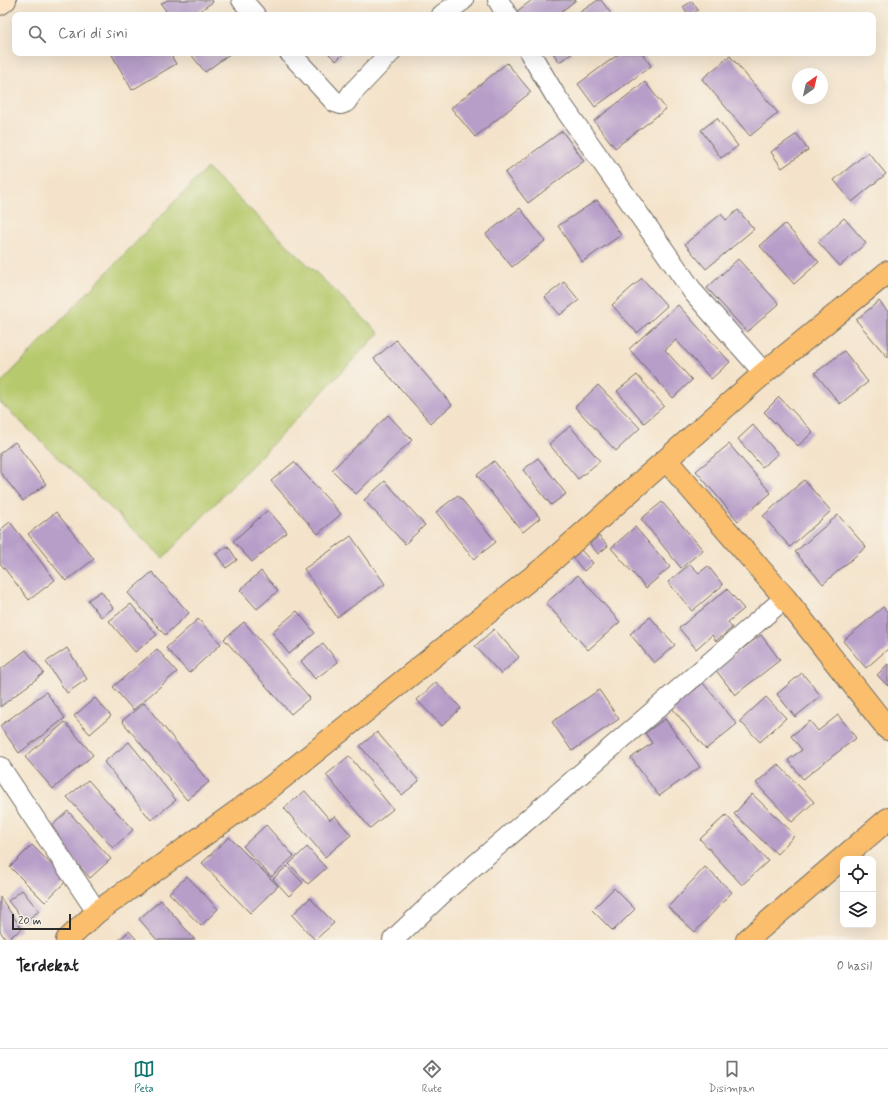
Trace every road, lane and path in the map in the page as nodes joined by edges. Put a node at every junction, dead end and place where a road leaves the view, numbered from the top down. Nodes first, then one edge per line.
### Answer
1 (5, 0) edge
2 (242, 0) edge
3 (462, 0) edge
4 (498, 0) edge
5 (0, 4) edge
6 (252, 12) edge
7 (446, 12) edge
8 (505, 12) edge
9 (293, 56) edge
10 (387, 56) edge
11 (532, 56) edge
12 (888, 272) edge
13 (764, 373) junction
14 (666, 460) junction
15 (785, 598) junction
16 (888, 729) edge
17 (0, 767) edge
18 (888, 819) edge
19 (97, 912) junction
20 (67, 940) edge
21 (392, 940) edge
22 (747, 940) edge

1 - 5 street
2 - 6 street
3 - 7 street
4 - 8 street
9 - 10 street
11 - 13 street
12 - 13 highway
13 - 14 highway
14 - 15 highway
14 - 19 highway
15 - 16 highway
15 - 21 street
17 - 19 street
18 - 22 highway
19 - 20 highway

